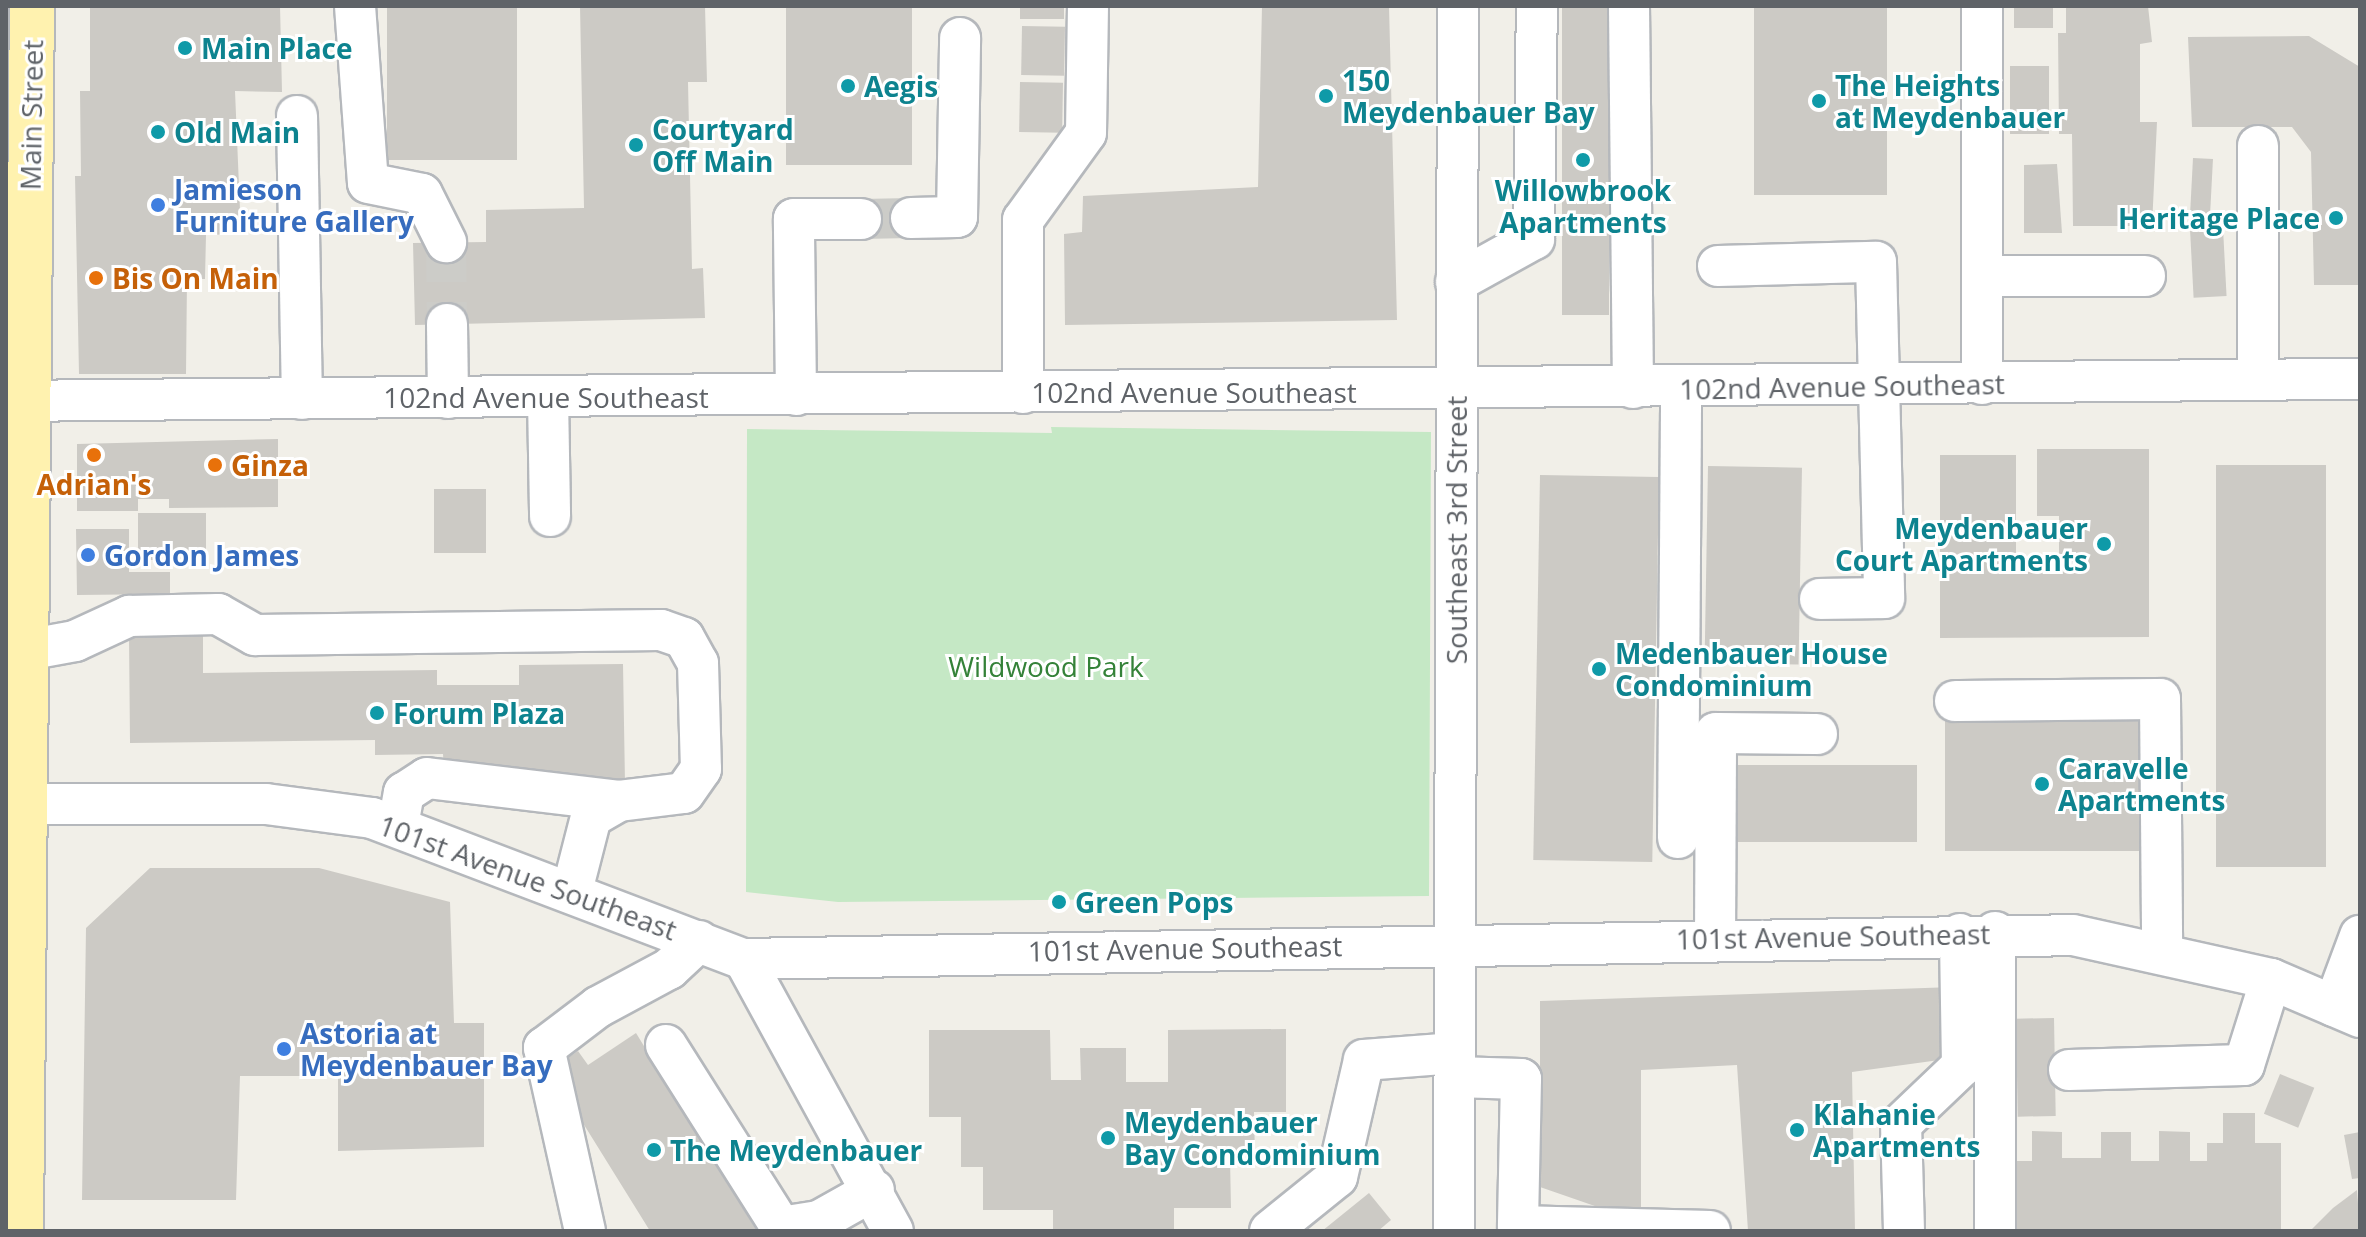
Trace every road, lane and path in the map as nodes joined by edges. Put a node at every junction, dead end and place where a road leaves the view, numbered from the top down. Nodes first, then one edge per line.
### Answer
1 (32, 6) edge
2 (355, 6) edge
3 (1088, 6) edge
4 (1458, 6) edge
5 (1537, 6) edge
6 (1629, 6) edge
7 (1982, 6) edge
8 (960, 38) dead end
9 (297, 116) dead end
10 (2258, 146) dead end
11 (911, 218) tunnel mouth
12 (861, 219) tunnel mouth
13 (446, 242) tunnel mouth
14 (1718, 266) dead end
15 (1982, 276) junction
16 (2145, 276) dead end
17 (1456, 282) junction
18 (447, 324) tunnel mouth
19 (2360, 379) edge
20 (2258, 380) junction
21 (1982, 384) junction
22 (1879, 385) junction
23 (1633, 388) junction
24 (1681, 388) junction
25 (1456, 390) junction
26 (1023, 393) junction
27 (796, 395) junction
28 (548, 397) junction
29 (448, 398) junction
30 (302, 399) junction
31 (17, 401) edge
32 (550, 516) dead end
33 (1820, 599) dead end
34 (26, 650) junction
35 (1955, 701) dead end
36 (1817, 734) dead end
37 (619, 801) junction
38 (25, 804) junction
39 (398, 826) junction
40 (1678, 838) dead end
41 (572, 891) junction
42 (1978, 933) junction
43 (2360, 936) edge
44 (1715, 938) junction
45 (699, 941) junction
46 (1456, 941) junction
47 (2162, 950) junction
48 (744, 959) junction
49 (2271, 979) junction
50 (14, 1006) edge
51 (2347, 1011) edge
52 (666, 1045) dead end
53 (1455, 1065) junction
54 (2069, 1070) dead end
55 (874, 1190) junction
56 (21, 1231) edge
57 (585, 1231) edge
58 (893, 1231) edge
59 (1270, 1231) edge
60 (1454, 1231) edge
61 (1710, 1231) edge
62 (1904, 1231) edge
63 (1995, 1231) edge

1 - 31 main road, Main Street
2 - 13 street
3 - 26 street
4 - 17 street, Southeast 3rd Street
5 - 17 street
6 - 23 street
7 - 15 street
8 - 11 street
9 - 30 street
10 - 20 street
12 - 27 street
14 - 22 street
15 - 16 street
15 - 21 street
17 - 25 street, Southeast 3rd Street
18 - 29 street
19 - 20 street, 102nd Avenue Southeast
20 - 21 street, 102nd Avenue Southeast
21 - 22 street, 102nd Avenue Southeast
22 - 24 street, 102nd Avenue Southeast
22 - 33 street
23 - 24 street, 102nd Avenue Southeast
23 - 25 street, 102nd Avenue Southeast
24 - 40 street
25 - 26 street, 102nd Avenue Southeast
25 - 46 street, Southeast 3rd Street
26 - 27 street, 102nd Avenue Southeast
27 - 28 street, 102nd Avenue Southeast
28 - 29 street, 102nd Avenue Southeast
28 - 32 street
29 - 30 street, 102nd Avenue Southeast
30 - 31 street, 102nd Avenue Southeast
31 - 34 main road, Main Street
34 - 37 street
34 - 38 main road, Main Street
35 - 47 street
36 - 44 street
37 - 39 street
37 - 41 street
38 - 39 street, 101st Avenue Southeast
38 - 50 main road, Main Street
39 - 41 street, 101st Avenue Southeast
41 - 45 street, 101st Avenue Southeast
42 - 44 street, 101st Avenue Southeast
42 - 47 street, 101st Avenue Southeast
42 - 62 street
42 - 63 street
43 - 51 street
44 - 46 street, 101st Avenue Southeast
45 - 48 street, 101st Avenue Southeast
45 - 57 street
46 - 48 street, 101st Avenue Southeast
46 - 53 street, Southeast 3rd Street
47 - 49 street, 101st Avenue Southeast
48 - 55 street
49 - 51 street, 101st Avenue Southeast
49 - 54 street
50 - 56 main road, Main Street
52 - 55 street
53 - 59 street
53 - 60 street, Southeast 3rd Street
53 - 61 street
55 - 58 street

